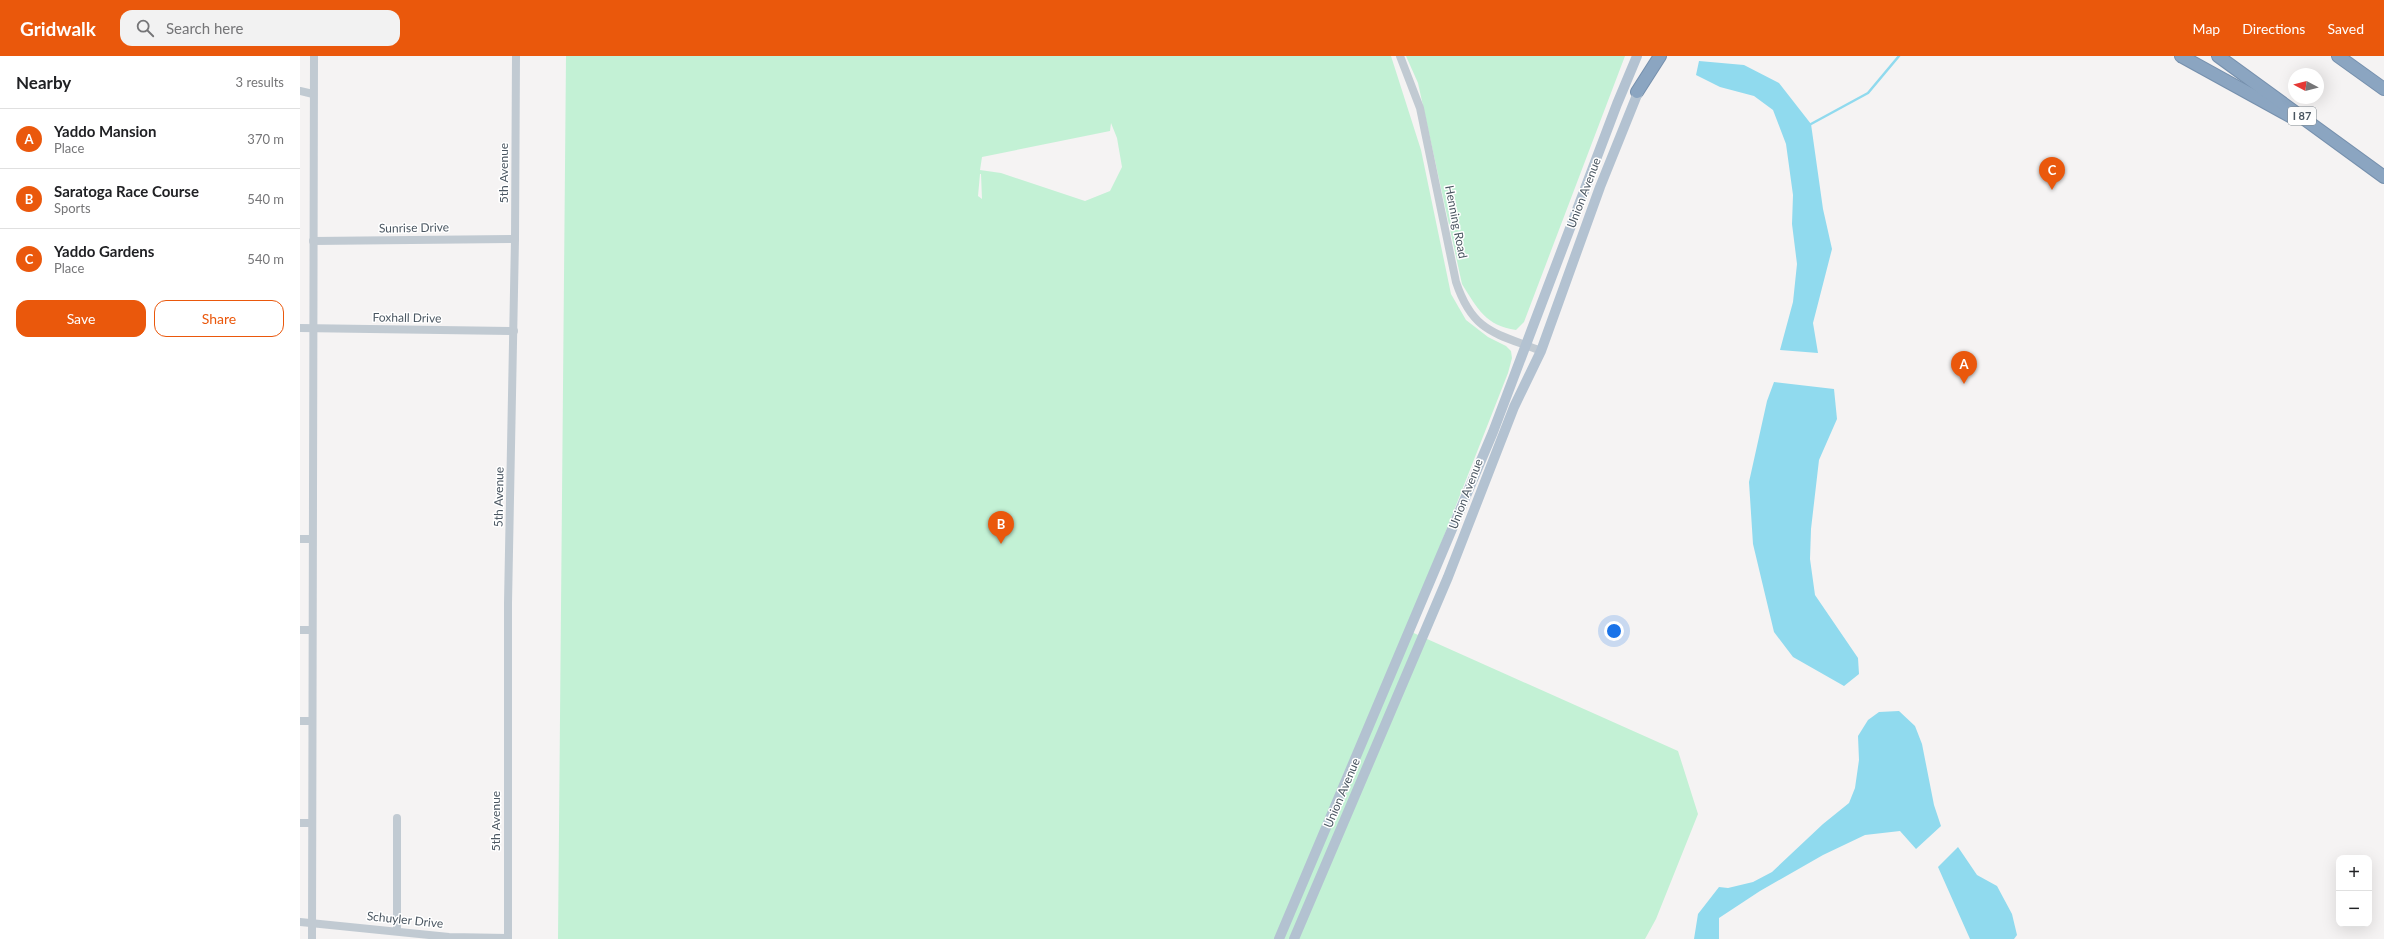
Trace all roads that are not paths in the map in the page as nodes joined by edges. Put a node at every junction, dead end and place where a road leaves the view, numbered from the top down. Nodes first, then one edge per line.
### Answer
1 (314, 56) edge
2 (516, 56) edge
3 (1400, 56) edge
4 (1637, 56) edge
5 (1653, 56) edge
6 (1660, 56) edge
7 (2181, 56) edge
8 (2218, 56) edge
9 (2338, 56) edge
10 (2384, 89) edge
11 (300, 91) edge
12 (1637, 92) junction
13 (313, 94) junction
14 (2349, 151) junction
15 (2384, 177) edge
16 (515, 239) junction
17 (312, 241) junction
18 (300, 328) edge
19 (315, 328) junction
20 (514, 331) junction
21 (1526, 345) junction
22 (1541, 351) junction
23 (300, 539) edge
24 (312, 539) junction
25 (300, 630) edge
26 (312, 630) junction
27 (300, 721) edge
28 (312, 721) junction
29 (397, 818) dead end
30 (300, 822) edge
31 (312, 822) junction
32 (300, 922) edge
33 (313, 922) junction
34 (397, 931) junction
35 (312, 939) edge
36 (508, 939) edge
37 (1279, 939) edge
38 (1294, 939) edge

1 - 13 street
2 - 16 street, 5th Avenue
3 - 21 street, Henning Road
4 - 21 main road, Union Avenue
5 - 12 main road, Union Avenue
6 - 12 highway
7 - 14 highway
8 - 14 highway, I 87
9 - 10 highway
11 - 13 street
12 - 22 main road, Union Avenue
13 - 17 street
14 - 15 highway, I 87
16 - 17 street, Sunrise Drive
16 - 20 street, 5th Avenue
17 - 19 street
18 - 19 street, Foxhall Drive
19 - 20 street, Foxhall Drive
19 - 24 street
20 - 36 street, 5th Avenue
21 - 22 street, Henning Road
21 - 37 main road, Union Avenue
22 - 38 main road, Union Avenue
23 - 24 street
24 - 26 street
25 - 26 street
26 - 28 street
27 - 28 street
28 - 31 street
29 - 34 street
30 - 31 street
31 - 33 street
32 - 33 street, Schuyler Drive
33 - 34 street, Schuyler Drive
33 - 35 street
34 - 36 street, Schuyler Drive

